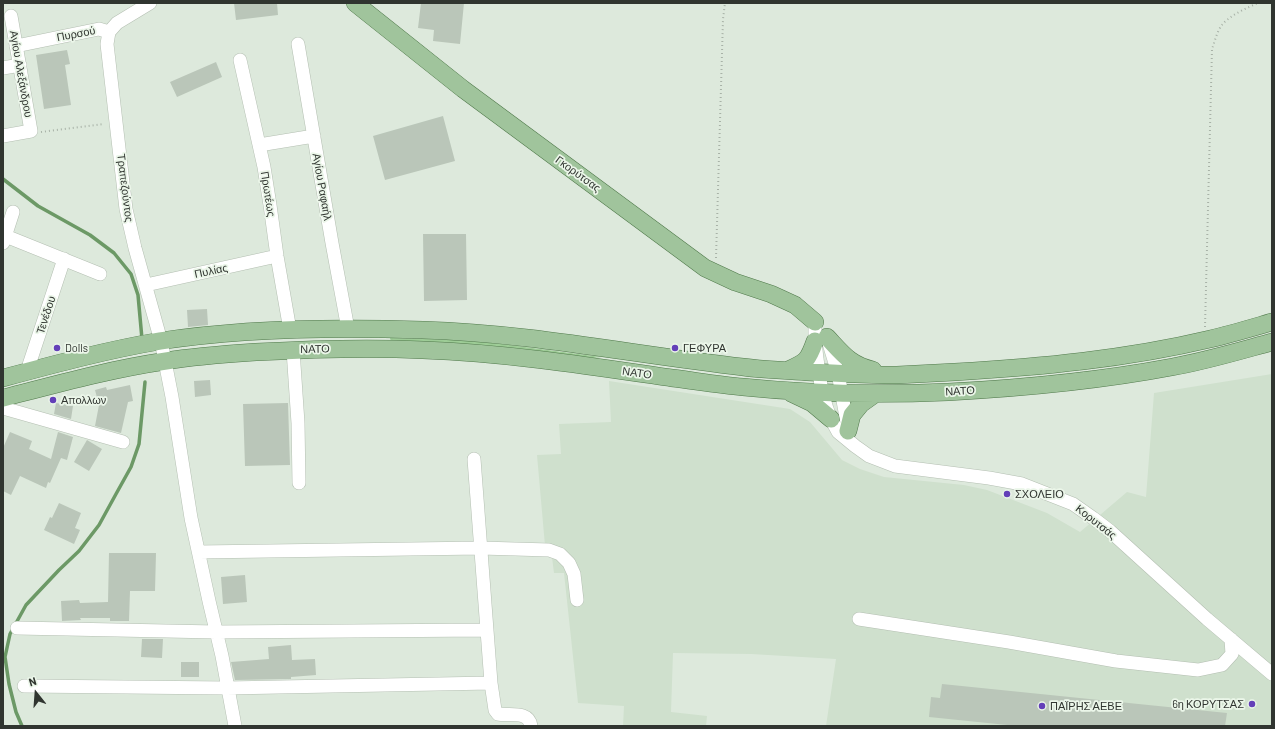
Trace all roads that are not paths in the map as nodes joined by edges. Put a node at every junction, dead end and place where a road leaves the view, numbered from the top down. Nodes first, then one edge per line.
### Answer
1 (150, 3) edge
2 (355, 3) edge
3 (11, 16) dead end
4 (109, 32) junction
5 (298, 44) dead end
6 (16, 46) junction
7 (240, 60) dead end
8 (20, 65) junction
9 (3, 68) edge
10 (3, 136) edge
11 (314, 136) junction
12 (259, 145) junction
13 (13, 212) dead end
14 (4, 238) edge
15 (277, 256) junction
16 (64, 259) junction
17 (100, 274) dead end
18 (146, 285) junction
19 (815, 322) joint
20 (1272, 322) edge
21 (348, 329) junction
22 (290, 330) junction
23 (821, 339) junction
24 (161, 341) junction
25 (1272, 342) edge
26 (293, 350) junction
27 (164, 361) junction
28 (788, 370) junction
29 (30, 371) junction
30 (820, 372) junction
31 (838, 373) junction
32 (897, 375) junction
33 (3, 378) edge
34 (786, 390) junction
35 (822, 392) junction
36 (842, 393) junction
37 (875, 394) junction
38 (3, 398) edge
39 (3, 408) edge
40 (831, 419) junction
41 (851, 439) junction
42 (123, 442) dead end
43 (474, 459) dead end
44 (299, 483) dead end
45 (481, 548) junction
46 (199, 552) junction
47 (577, 600) dead end
48 (859, 619) dead end
49 (17, 628) dead end
50 (487, 630) junction
51 (216, 632) junction
52 (1231, 639) junction
53 (1272, 674) edge
54 (491, 683) junction
55 (24, 686) dead end
56 (228, 688) junction
57 (235, 726) edge
58 (531, 726) edge

1 - 4 street, Πυρσού
2 - 19 main road, Γκορύτσας
3 - 6 street, Αγίου Αλεξάνδρου
4 - 6 street, Πυρσού
4 - 18 street, Τραπεζούντος
5 - 11 street, Αγίου Ραφαήλ
6 - 8 street, Αγίου Αλεξάνδρου
7 - 12 street, Πρωτέως
8 - 9 street
8 - 10 street, Αγίου Αλεξάνδρου
11 - 12 street
11 - 21 street, Αγίου Ραφαήλ
12 - 15 street, Πρωτέως
13 - 14 street
14 - 16 street
15 - 18 street, Πυλίας
15 - 22 street, Πρωτέως
16 - 17 street
16 - 29 street, Τενέδου
18 - 24 street, Τραπεζούντος
19 - 23 street
20 - 32 main road, ΝΑΤΟ
21 - 22 main road, ΝΑΤΟ
21 - 28 main road, ΝΑΤΟ
22 - 24 main road, ΝΑΤΟ
23 - 28 main road
23 - 30 street, Κορυτσάς
23 - 31 street
23 - 32 main road
24 - 27 street, Τραπεζούντος
24 - 29 main road, ΝΑΤΟ
25 - 37 main road, ΝΑΤΟ
26 - 27 main road, ΝΑΤΟ
26 - 34 main road, ΝΑΤΟ
26 - 44 street
27 - 38 main road, ΝΑΤΟ
27 - 46 street, Τραπεζούντος
28 - 30 main road, ΝΑΤΟ
29 - 33 main road, ΝΑΤΟ
30 - 31 main road, ΝΑΤΟ
30 - 35 street, Κορυτσάς
31 - 32 main road, ΝΑΤΟ
31 - 36 street
34 - 35 main road, ΝΑΤΟ
34 - 40 main road
35 - 36 main road, ΝΑΤΟ
35 - 40 street, Κορυτσάς
36 - 37 main road, ΝΑΤΟ
36 - 41 street
37 - 41 main road
39 - 42 street
40 - 41 street, Κορυτσάς
41 - 52 street, Κορυτσάς
43 - 45 street
45 - 46 street
45 - 47 street
45 - 50 street
46 - 51 street, Τραπεζούντος
48 - 52 street
49 - 51 street
50 - 51 street
50 - 54 street
51 - 56 street, Τραπεζούντος
52 - 53 street, Κορυτσάς
54 - 56 street
54 - 58 street
55 - 56 street
56 - 57 street, Τραπεζούντος

